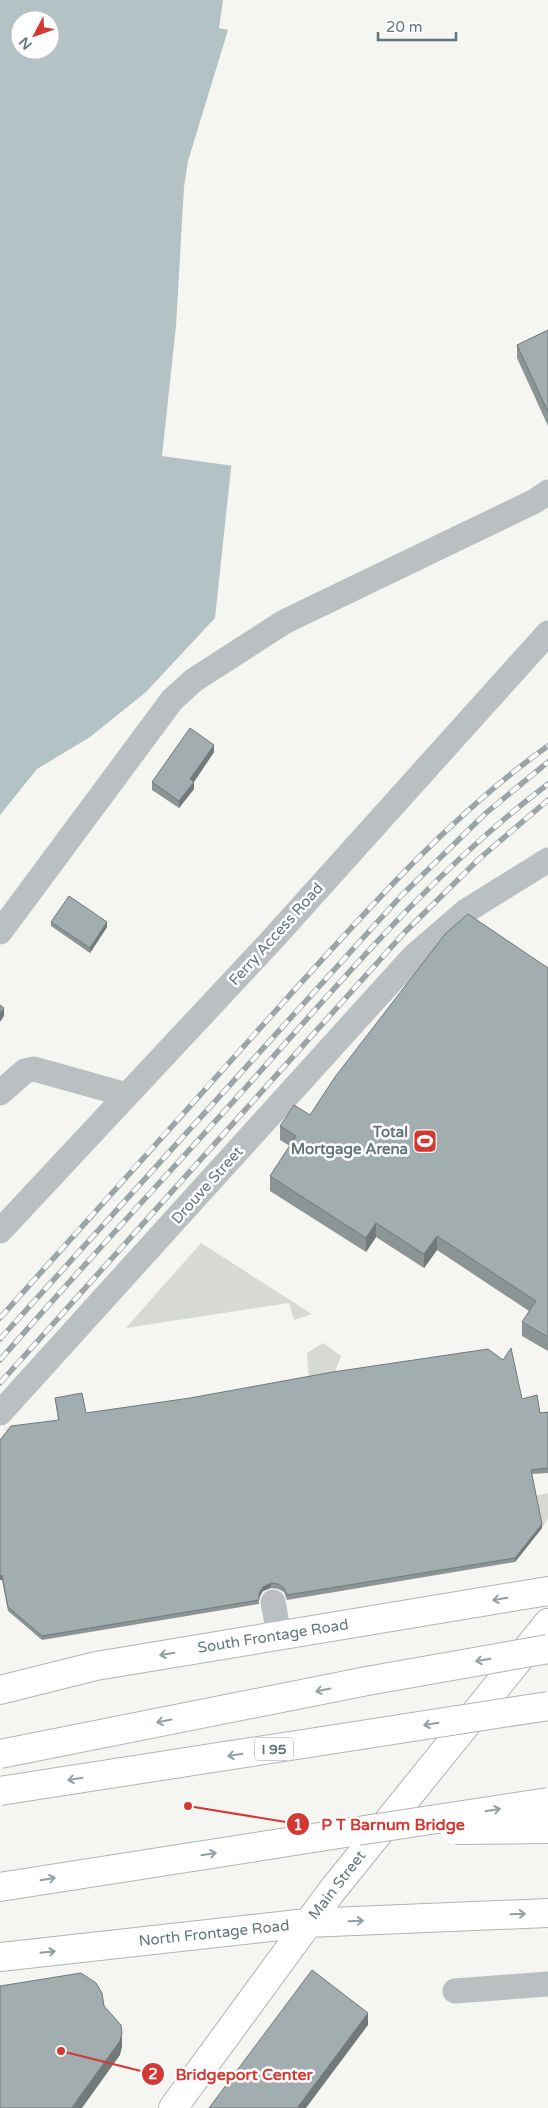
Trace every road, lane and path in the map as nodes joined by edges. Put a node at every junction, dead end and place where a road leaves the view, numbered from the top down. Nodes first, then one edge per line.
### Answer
1 (548, 492) edge
2 (548, 633) edge
3 (548, 860) edge
4 (0, 932) edge
5 (0, 1093) edge
6 (127, 1095) junction
7 (0, 1231) edge
8 (0, 1413) edge
9 (548, 1591) edge
10 (273, 1602) dead end
11 (548, 1623) edge
12 (279, 1635) junction
13 (548, 1649) edge
14 (0, 1690) edge
15 (548, 1706) edge
16 (0, 1754) edge
17 (0, 1791) edge
18 (548, 1802) edge
19 (548, 1829) edge
20 (358, 1831) junction
21 (0, 1887) edge
22 (548, 1913) edge
23 (307, 1923) junction
24 (0, 1957) edge
25 (548, 1984) edge
26 (455, 1991) dead end
27 (173, 2108) edge

1 - 4 street
2 - 6 street, Ferry Access Road
3 - 8 street, Drouve Street
5 - 6 street
6 - 7 street, Ferry Access Road
9 -> 12 main road, South Frontage Road
10 - 12 street
11 - 23 main road, Main Street
12 -> 14 main road, South Frontage Road
13 -> 16 main road, bridge
15 -> 17 main road, I 95, bridge
20 -> 18 main road, bridge
19 - 20 main road, bridge
21 -> 20 main road
23 -> 22 main road, North Frontage Road
24 -> 23 main road, North Frontage Road
23 - 27 main road, Main Street
25 - 26 street

